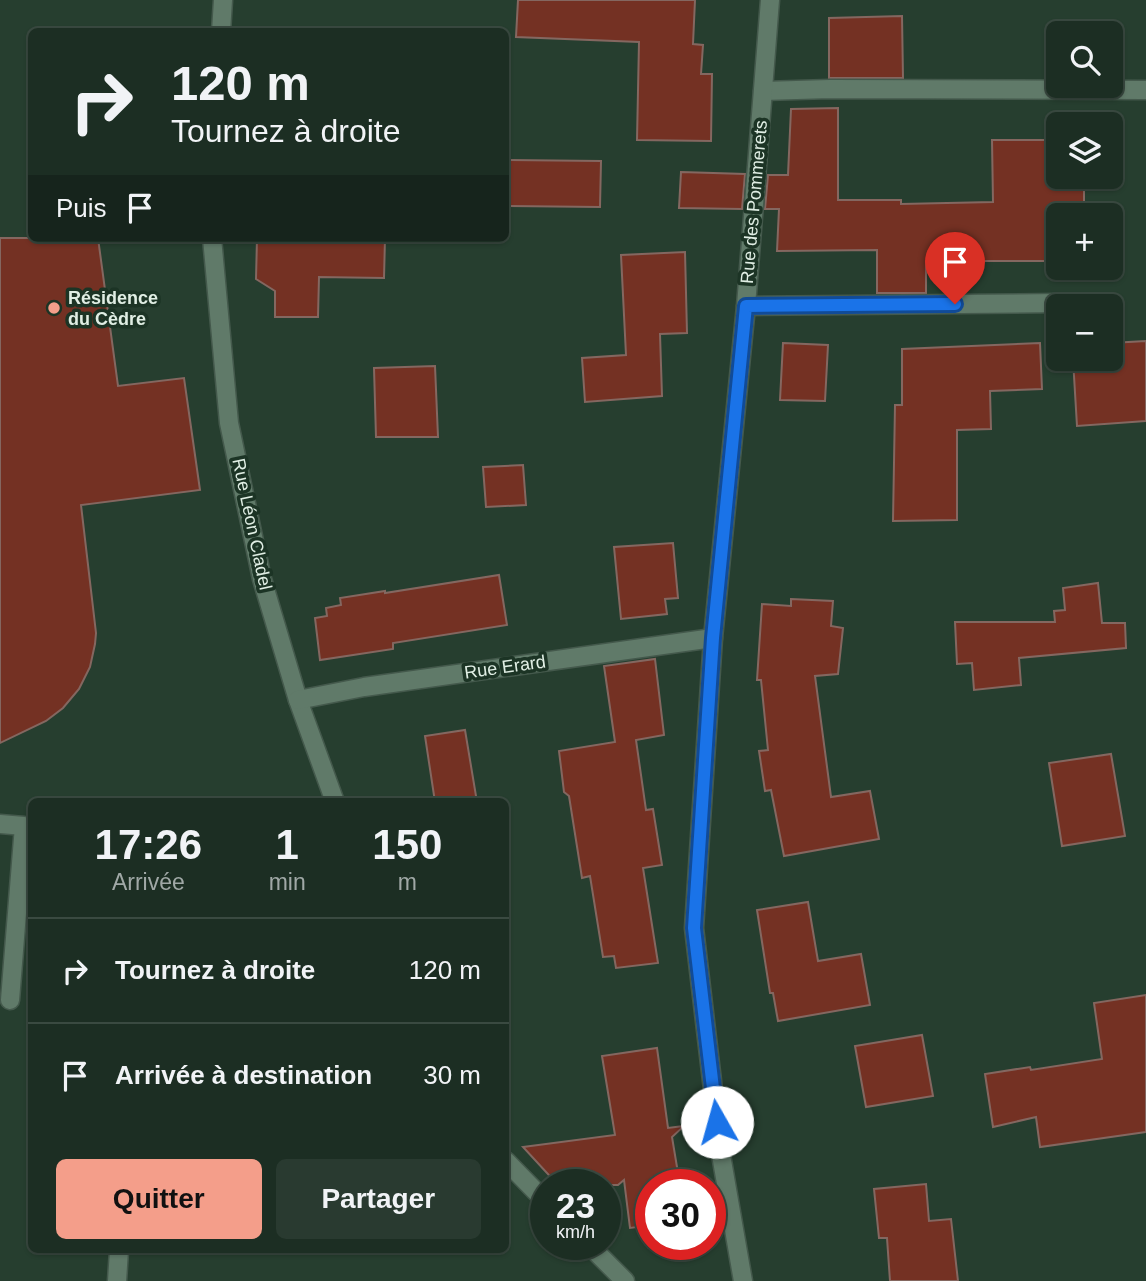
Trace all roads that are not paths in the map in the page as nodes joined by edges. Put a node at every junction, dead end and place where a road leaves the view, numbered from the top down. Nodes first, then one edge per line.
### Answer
1 (223, 0) edge
2 (770, 0) edge
3 (221, 28) edge
4 (1146, 90) edge
5 (763, 91) junction
6 (212, 242) edge
7 (1046, 303) edge
8 (746, 306) junction
9 (713, 638) junction
10 (298, 701) junction
11 (334, 798) edge
12 (0, 824) edge
13 (10, 1000) dead end
14 (509, 1164) edge
15 (530, 1186) edge
16 (119, 1253) edge
17 (604, 1260) edge
18 (117, 1281) edge
19 (625, 1281) edge
20 (743, 1281) edge

1 - 3 street
2 - 5 street, Rue des Pommerets
4 - 5 street
5 - 8 street, Rue des Pommerets
6 - 10 street, Rue Léon Cladel
7 - 8 street
8 - 9 street, Rue des Pommerets
9 - 10 street, Rue Erard
9 - 20 street, Rue des Pommerets
10 - 11 street, Rue Léon Cladel
12 - 13 street
14 - 15 street
16 - 18 street
17 - 19 street

